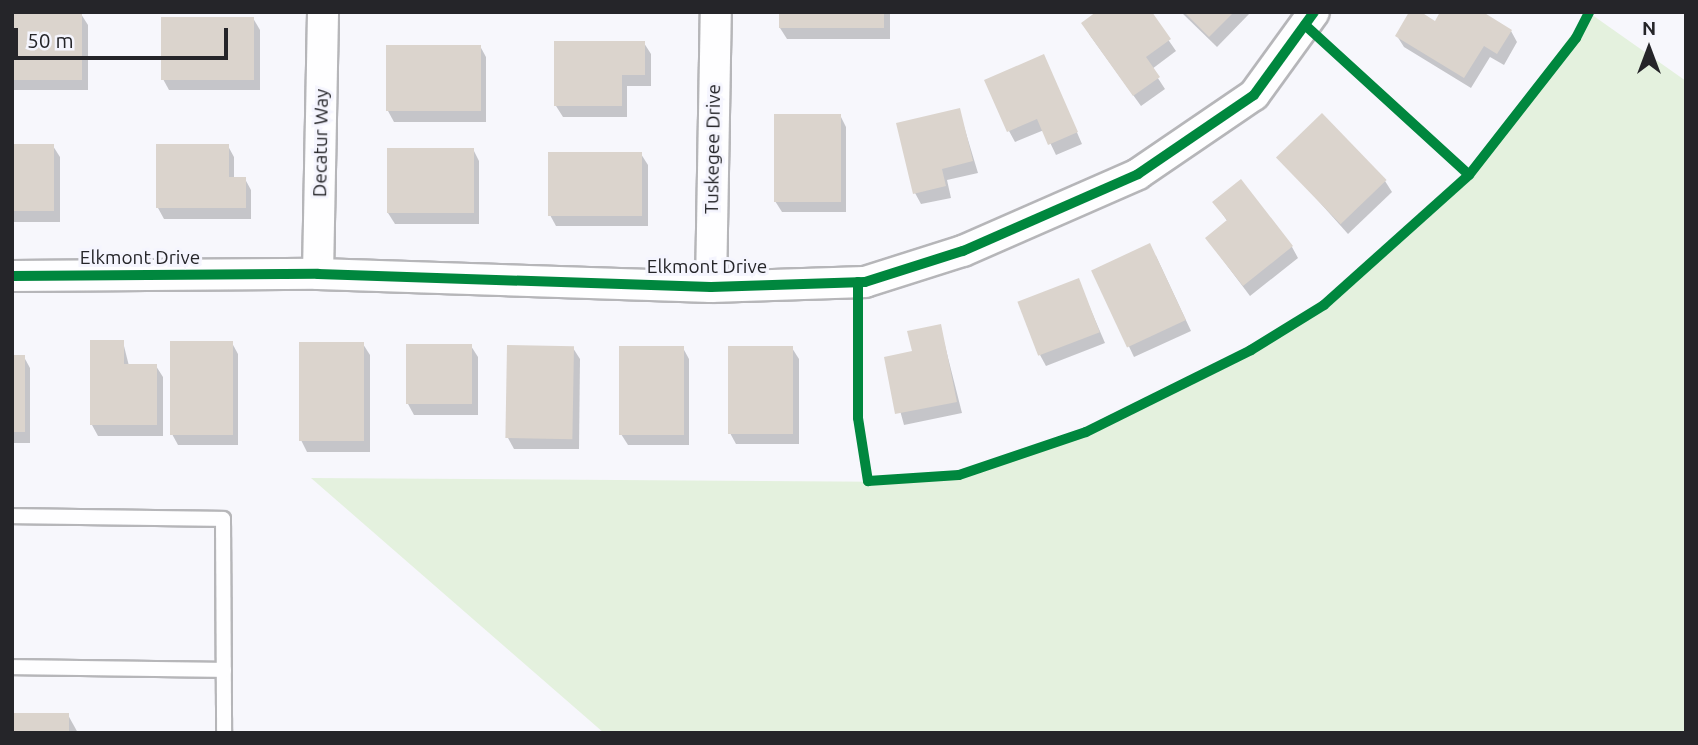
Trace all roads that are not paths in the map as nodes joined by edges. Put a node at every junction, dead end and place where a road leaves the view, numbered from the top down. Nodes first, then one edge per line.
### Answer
1 (323, 12) edge
2 (716, 12) edge
3 (1314, 12) edge
4 (318, 274) junction
5 (12, 276) edge
6 (711, 287) junction
7 (12, 516) edge
8 (12, 667) edge
9 (224, 670) junction
10 (224, 733) edge

1 - 4 street, Decatur Way
2 - 6 street, Tuskegee Drive
3 - 6 street, Elkmont Drive
4 - 5 street, Elkmont Drive
4 - 6 street, Elkmont Drive
7 - 9 lane
8 - 9 lane
9 - 10 lane

